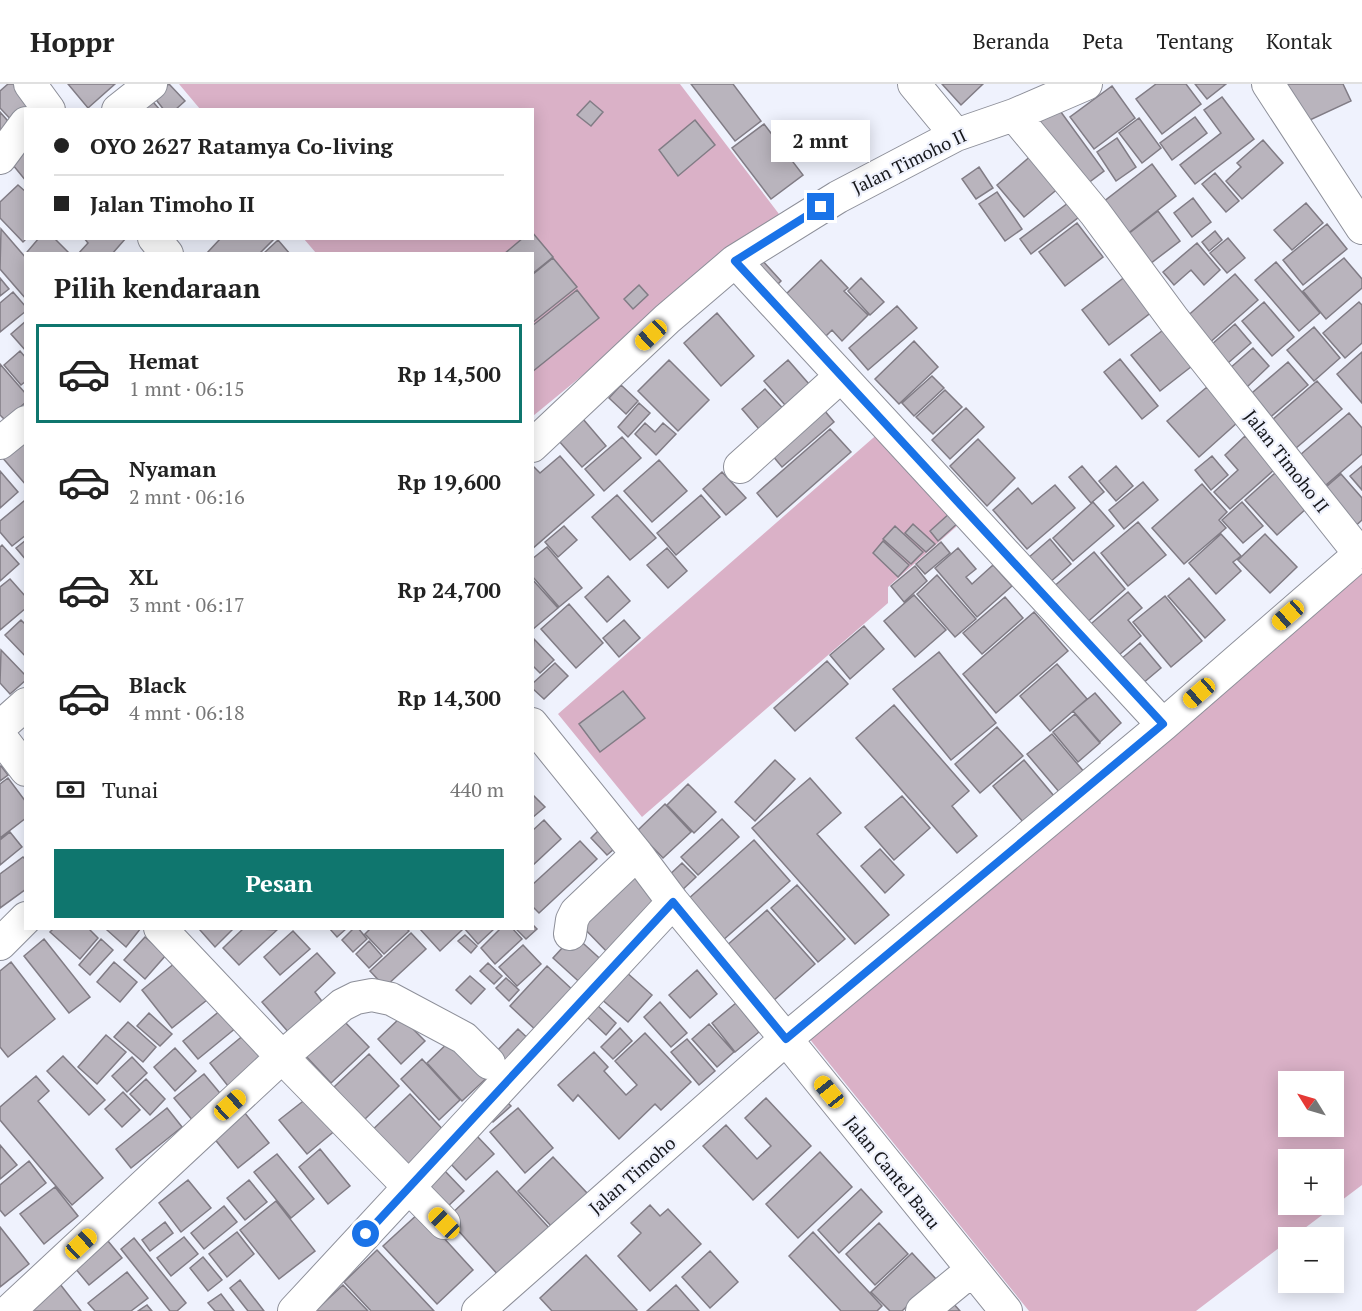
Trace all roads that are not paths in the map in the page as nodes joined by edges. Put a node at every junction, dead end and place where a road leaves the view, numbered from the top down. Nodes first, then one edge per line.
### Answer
1 (151, 84) edge
2 (914, 84) edge
3 (1086, 84) edge
4 (1268, 84) edge
5 (120, 108) edge
6 (1014, 115) junction
7 (24, 124) edge
8 (956, 135) junction
9 (0, 158) edge
10 (1362, 228) edge
11 (735, 261) junction
12 (841, 376) junction
13 (24, 424) edge
14 (0, 443) edge
15 (534, 444) edge
16 (740, 467) dead end
17 (1361, 552) edge
18 (24, 706) edge
19 (1163, 724) junction
20 (534, 726) edge
21 (0, 727) edge
22 (0, 736) edge
23 (24, 767) edge
24 (637, 854) junction
25 (673, 902) junction
26 (24, 920) edge
27 (162, 930) edge
28 (570, 934) dead end
29 (0, 944) edge
30 (786, 1039) junction
31 (282, 1057) junction
32 (489, 1063) dead end
33 (410, 1188) junction
34 (444, 1223) dead end
35 (972, 1270) junction
36 (9, 1311) edge
37 (294, 1311) edge
38 (478, 1311) edge
39 (922, 1311) edge
40 (1006, 1311) edge

1 - 5 street
2 - 8 street
3 - 6 street, Jalan Timoho II
4 - 10 street
6 - 8 street, Jalan Timoho II
6 - 17 street, Jalan Timoho II
7 - 9 street
8 - 11 street, Jalan Timoho II
11 - 12 street
11 - 15 street, Jalan Timoho II
12 - 16 street
12 - 19 street
13 - 14 street
17 - 19 street, Jalan Timoho
18 - 21 street
19 - 30 street, Jalan Timoho
20 - 24 street, Jalan Cantel Baru
22 - 23 street
24 - 25 street, Jalan Cantel Baru
24 - 28 street
25 - 30 street, Jalan Cantel Baru
25 - 33 street
26 - 29 street
27 - 31 street
30 - 35 street, Jalan Cantel Baru
30 - 38 street, Jalan Timoho
31 - 32 street
31 - 33 street
31 - 36 street
33 - 34 street
33 - 37 street
35 - 39 street
35 - 40 street, Jalan Cantel Baru

